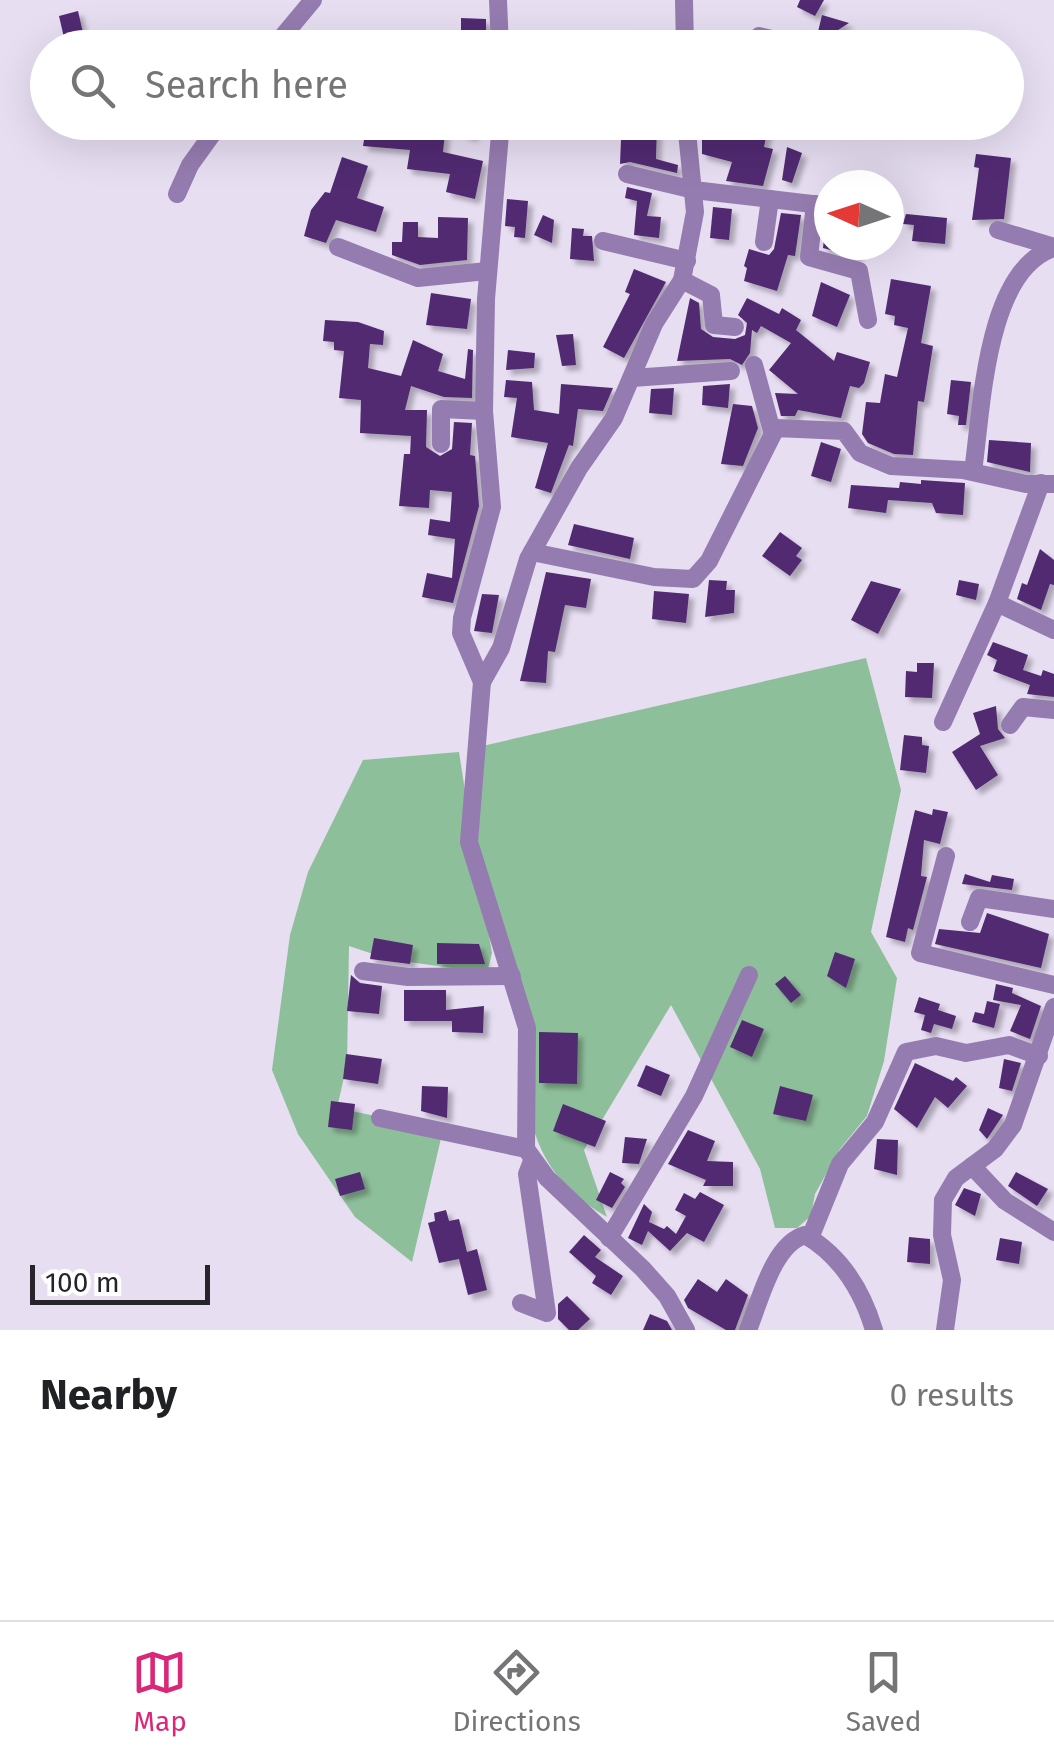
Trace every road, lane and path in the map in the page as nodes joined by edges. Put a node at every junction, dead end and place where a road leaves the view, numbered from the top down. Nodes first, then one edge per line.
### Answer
1 (313, 0) edge
2 (498, 0) edge
3 (684, 0) edge
4 (287, 30) edge
5 (499, 30) edge
6 (685, 30) edge
7 (208, 140) edge
8 (499, 140) edge
9 (688, 140) edge
10 (627, 174) dead end
11 (694, 190) junction
12 (177, 194) dead end
13 (770, 199) junction
14 (814, 204) edge
15 (998, 230) dead end
16 (814, 237) edge
17 (603, 241) dead end
18 (764, 242) dead end
19 (338, 247) dead end
20 (1054, 248) edge
21 (814, 258) edge
22 (687, 260) junction
23 (819, 260) edge
24 (487, 271) junction
25 (682, 280) junction
26 (868, 320) dead end
27 (735, 327) dead end
28 (754, 364) dead end
29 (731, 371) dead end
30 (632, 378) junction
31 (484, 411) junction
32 (772, 431) junction
33 (441, 444) dead end
34 (973, 471) junction
35 (1048, 483) edge
36 (532, 552) junction
37 (997, 603) junction
38 (1054, 630) edge
39 (482, 682) junction
40 (1054, 710) edge
41 (944, 722) dead end
42 (1010, 726) dead end
43 (946, 856) dead end
44 (1054, 909) edge
45 (970, 922) dead end
46 (363, 970) dead end
47 (749, 975) dead end
48 (512, 976) junction
49 (1054, 985) edge
50 (1054, 1007) edge
51 (1039, 1056) junction
52 (380, 1118) dead end
53 (529, 1155) junction
54 (972, 1166) junction
55 (1054, 1232) edge
56 (609, 1238) junction
57 (810, 1238) junction
58 (521, 1303) dead end
59 (686, 1330) edge
60 (748, 1330) edge
61 (874, 1330) edge
62 (945, 1330) edge

1 - 4 street
2 - 5 street
3 - 6 street
7 - 12 street
8 - 24 street
9 - 11 street
10 - 11 street
11 - 13 street
11 - 22 street
13 - 14 street
13 - 18 street
15 - 20 street
16 - 21 street
17 - 22 street
19 - 24 street
20 - 34 street
22 - 25 street
23 - 26 street
24 - 31 street
25 - 27 street
25 - 30 street
28 - 32 street
29 - 30 street
30 - 36 street
31 - 33 street
31 - 39 street
32 - 34 street
32 - 36 street
34 - 35 street
35 - 37 street
36 - 39 street
37 - 38 street
37 - 41 street
39 - 48 street
40 - 42 street
43 - 49 street
44 - 45 street
46 - 48 street
47 - 56 street
48 - 53 street
50 - 51 street
51 - 54 street
51 - 57 street
52 - 53 street
53 - 56 street
53 - 58 street
54 - 55 street
54 - 62 street
56 - 59 street
57 - 60 street
57 - 61 street

